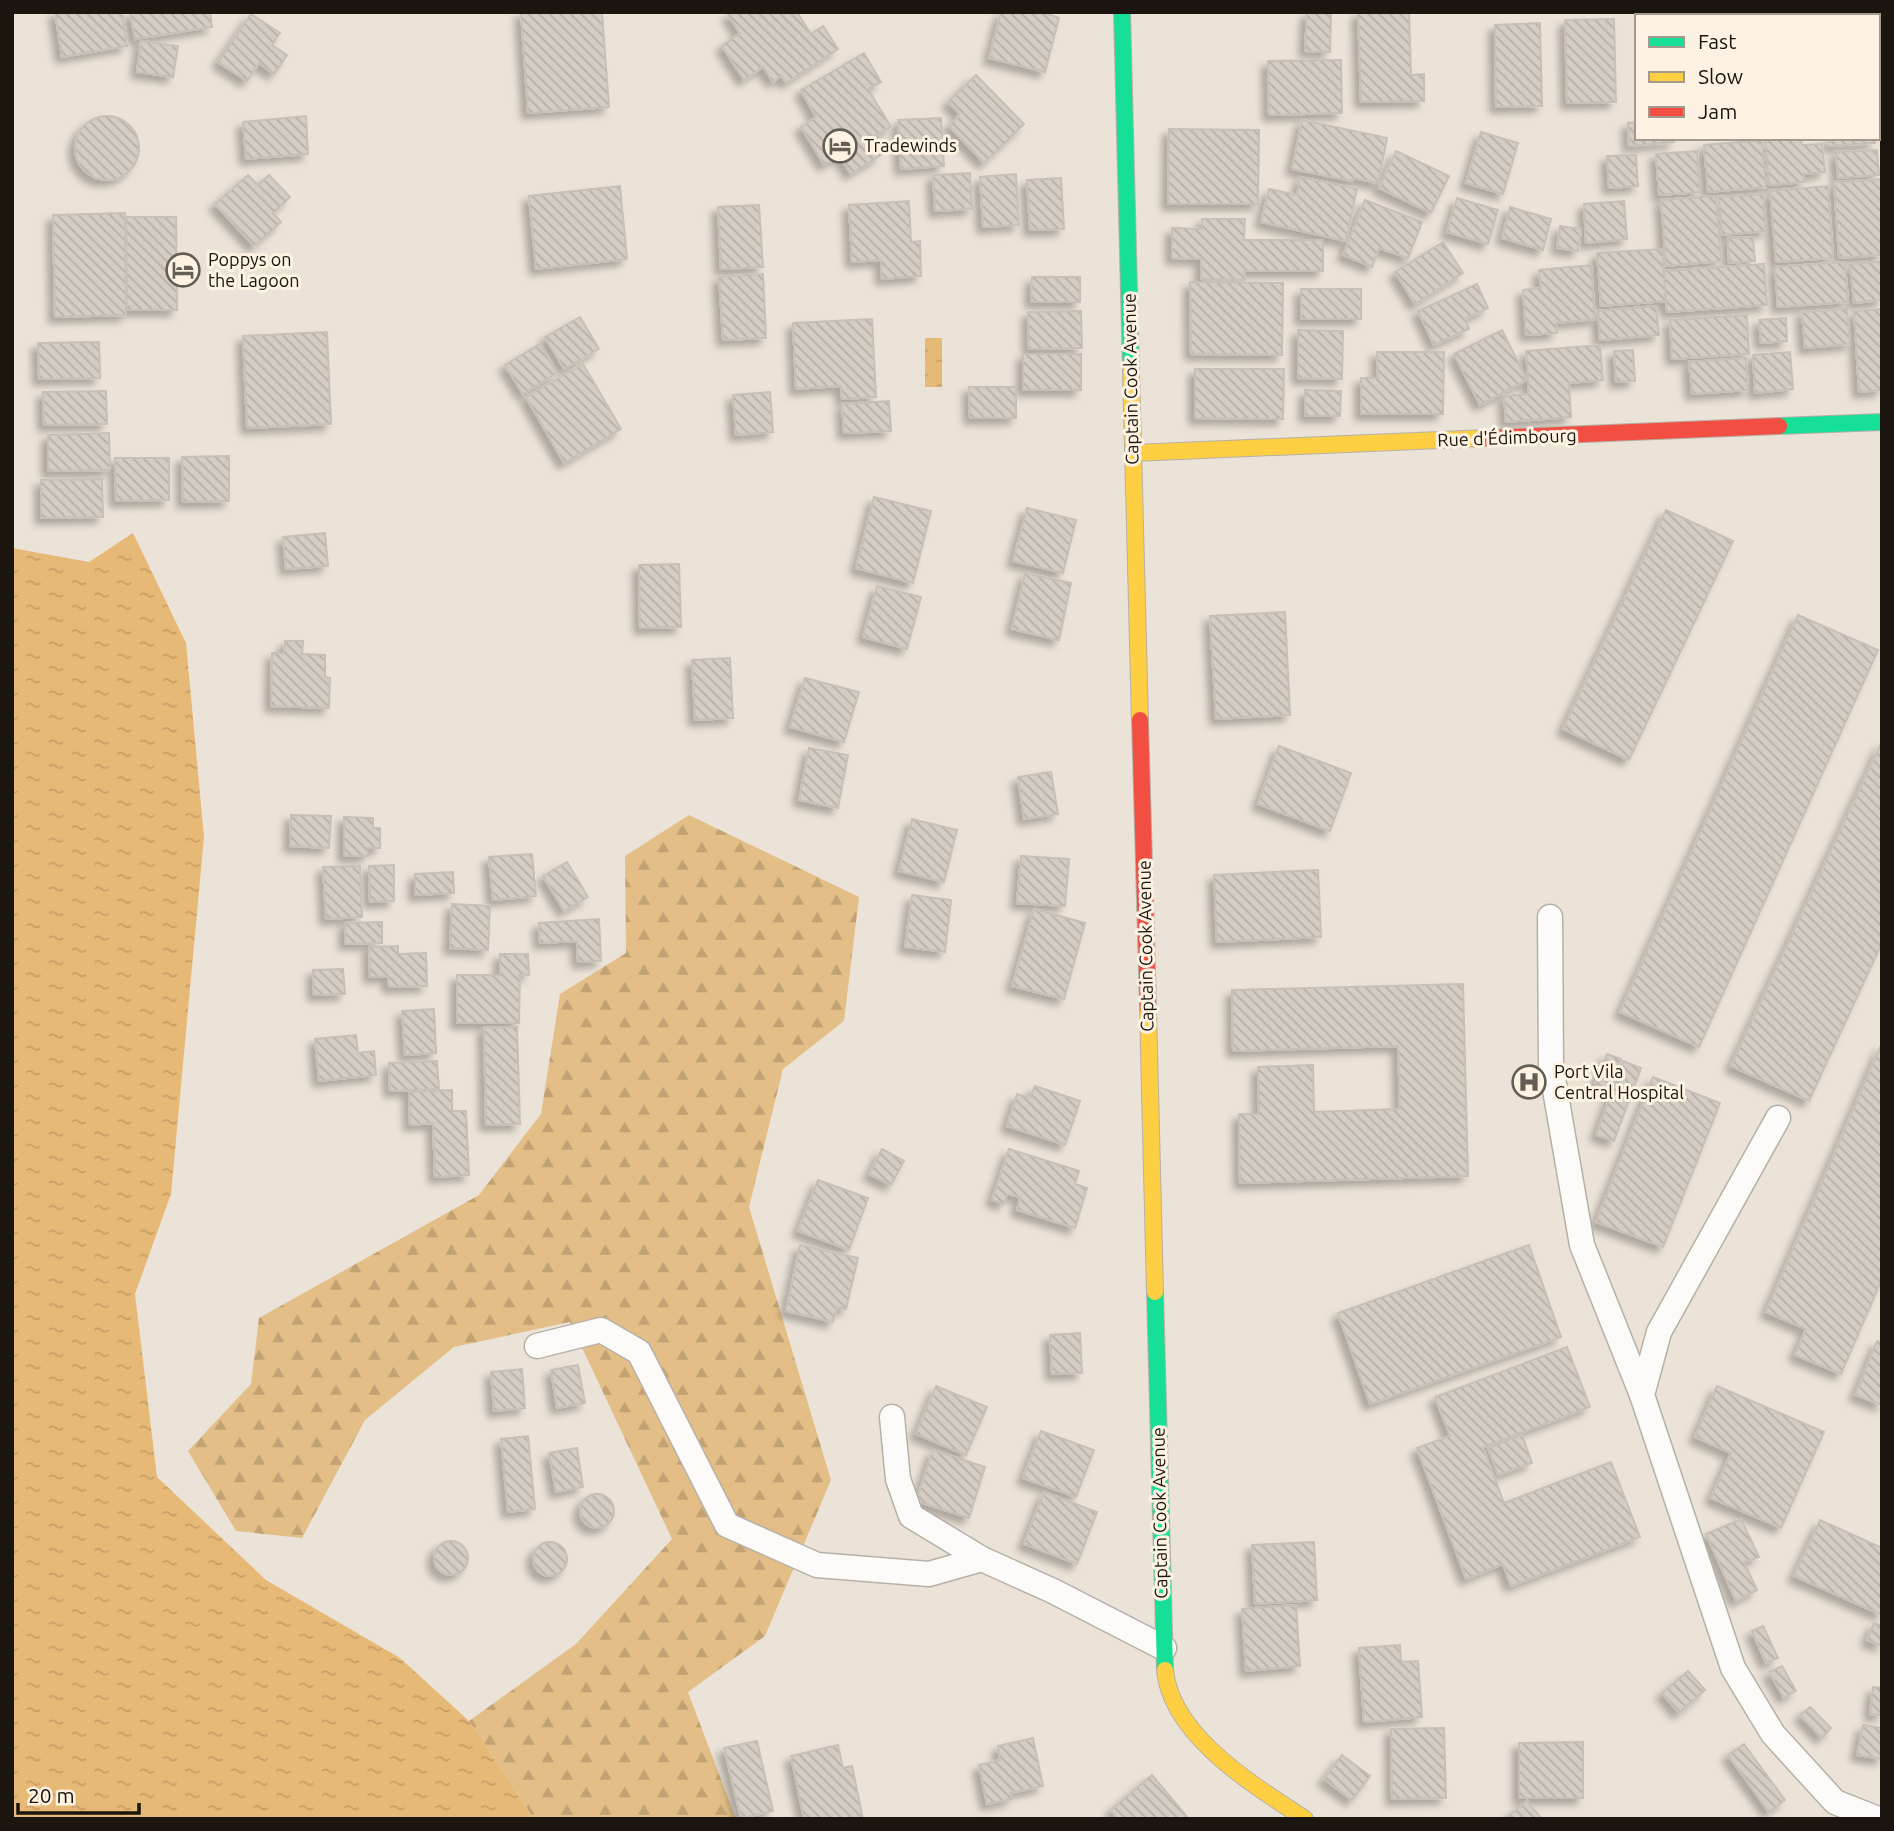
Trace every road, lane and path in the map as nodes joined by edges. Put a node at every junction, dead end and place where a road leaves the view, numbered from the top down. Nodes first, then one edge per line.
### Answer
1 (1122, 12) edge
2 (1882, 422) edge
3 (1133, 453) junction
4 (1550, 917) dead end
5 (1778, 1118) dead end
6 (537, 1346) dead end
7 (1642, 1395) junction
8 (892, 1417) dead end
9 (982, 1559) junction
10 (1164, 1648) junction
11 (1305, 1819) edge
12 (1878, 1819) edge

1 - 3 street, Captain Cook Avenue
2 - 3 street, Rue d'Édimbourg
3 - 10 street, Captain Cook Avenue
4 - 7 lane
5 - 7 lane
6 - 9 lane
7 - 12 lane
8 - 9 lane
9 - 10 lane
10 - 11 street, Captain Cook Avenue

